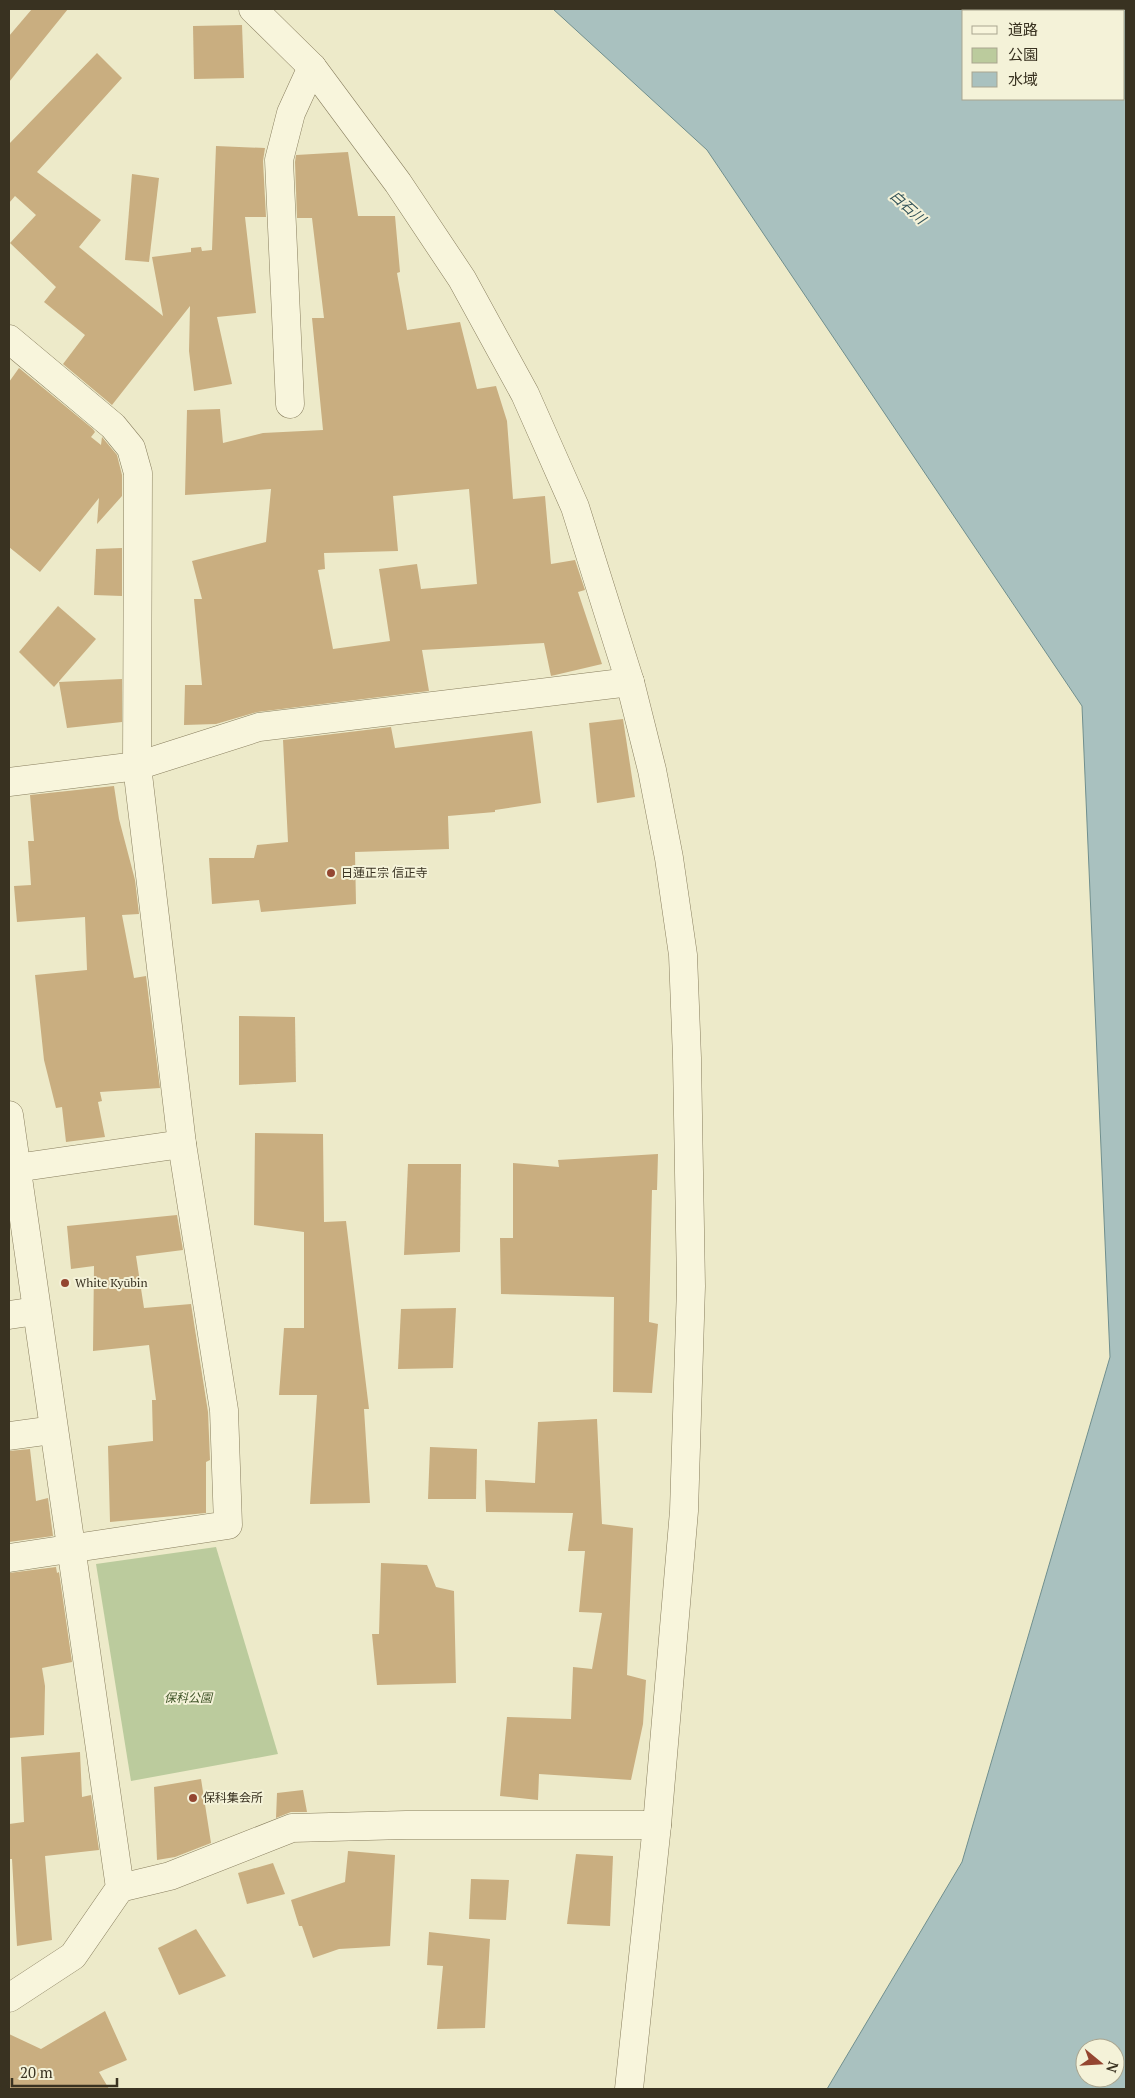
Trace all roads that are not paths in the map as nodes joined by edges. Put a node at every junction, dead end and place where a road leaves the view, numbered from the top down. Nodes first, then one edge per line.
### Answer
1 (253, 9) edge
2 (312, 67) junction
3 (9, 339) edge
4 (290, 404) dead end
5 (630, 682) junction
6 (137, 766) junction
7 (9, 782) edge
8 (9, 1115) edge
9 (182, 1144) junction
10 (13, 1169) edge
11 (36, 1311) junction
12 (9, 1314) edge
13 (53, 1430) junction
14 (9, 1436) edge
15 (70, 1550) junction
16 (9, 1558) edge
17 (657, 1825) junction
18 (120, 1888) junction
19 (9, 1998) edge
20 (630, 2089) edge

1 - 2 street
2 - 4 street
2 - 5 street
3 - 6 street
5 - 6 street
5 - 17 street
6 - 7 street
6 - 9 street
8 - 10 street
9 - 10 street
9 - 15 street
10 - 11 street
11 - 12 street
11 - 13 street
13 - 14 street
13 - 15 street
15 - 16 street
15 - 18 street
17 - 18 street
17 - 20 street
18 - 19 street

